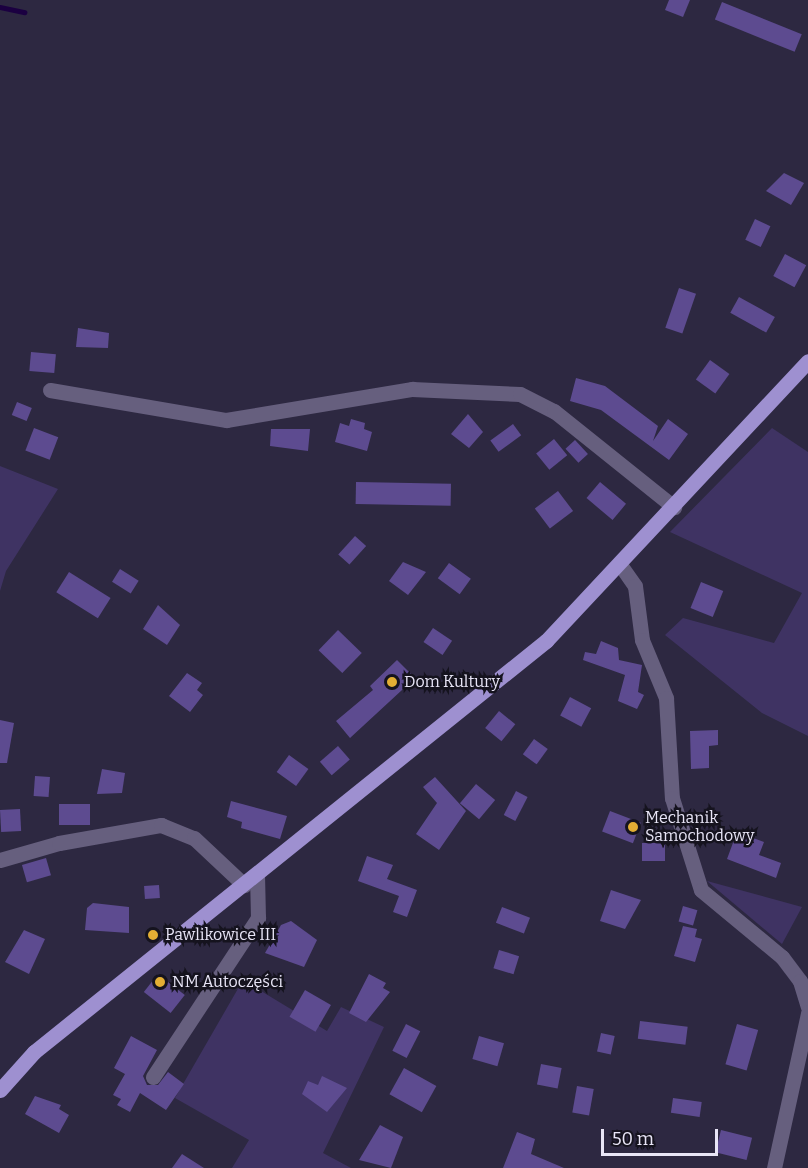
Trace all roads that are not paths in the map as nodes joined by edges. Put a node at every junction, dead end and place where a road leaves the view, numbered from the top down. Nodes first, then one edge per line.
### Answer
1 (808, 361) edge
2 (50, 390) dead end
3 (674, 507) junction
4 (621, 566) junction
5 (0, 860) edge
6 (250, 880) junction
7 (808, 1007) edge
8 (808, 1013) edge
9 (153, 1077) dead end
10 (0, 1090) edge
11 (774, 1168) edge

1 - 3 main road
2 - 3 street
3 - 4 main road
4 - 6 main road
4 - 7 street
5 - 6 street
6 - 9 street
6 - 10 main road
8 - 11 street

